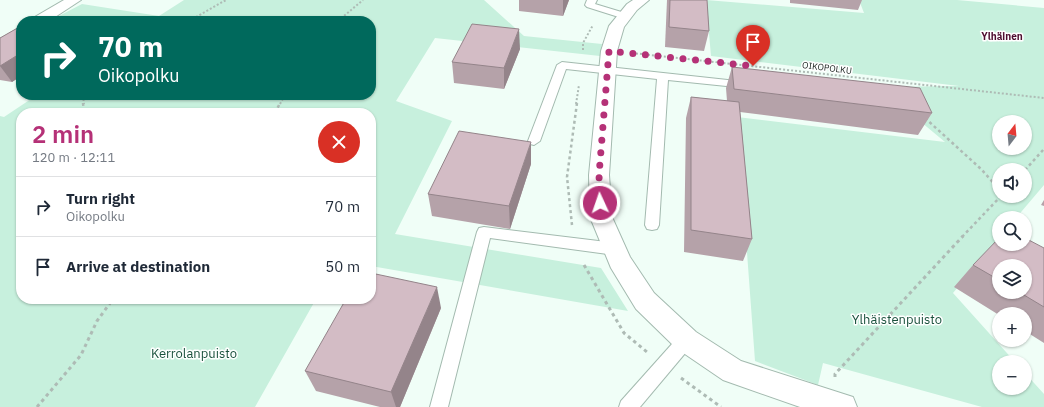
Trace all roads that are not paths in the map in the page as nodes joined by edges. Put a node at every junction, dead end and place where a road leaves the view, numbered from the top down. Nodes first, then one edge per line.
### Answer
1 (74, 0) edge
2 (592, 0) edge
3 (642, 0) edge
4 (47, 16) edge
5 (625, 16) junction
6 (608, 60) junction
7 (663, 76) junction
8 (758, 86) edge
9 (534, 141) dead end
10 (652, 225) dead end
11 (615, 249) junction
12 (686, 340) junction
13 (836, 405) edge
14 (439, 407) edge
15 (628, 407) edge

1 - 4 street
2 - 5 lane
3 - 5 street
5 - 6 street
6 - 7 lane
6 - 9 lane
6 - 11 street
7 - 8 lane
7 - 10 lane
11 - 12 street
11 - 14 lane
12 - 13 street
12 - 15 lane

